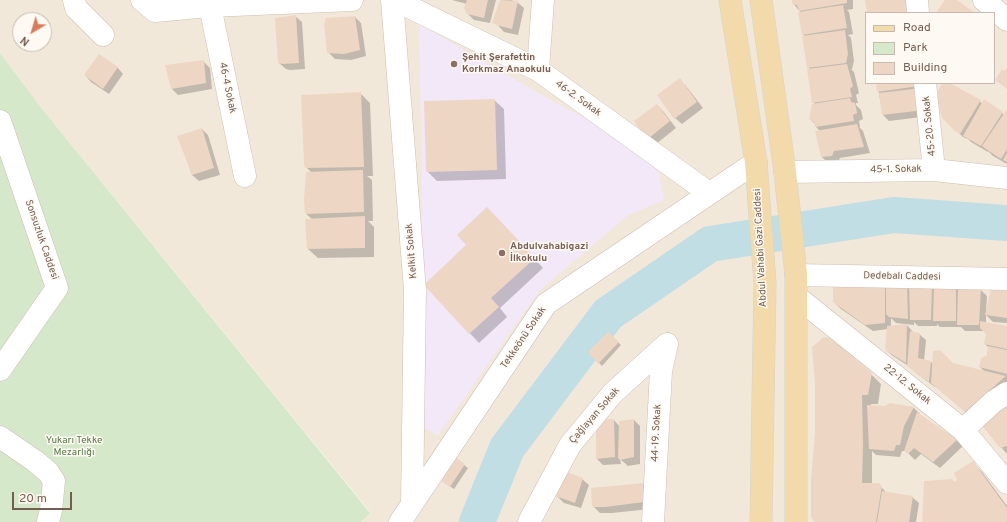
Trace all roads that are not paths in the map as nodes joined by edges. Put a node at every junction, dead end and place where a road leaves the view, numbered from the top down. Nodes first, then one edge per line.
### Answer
1 (74, 0) edge
2 (142, 0) edge
3 (352, 0) edge
4 (392, 0) edge
5 (395, 0) edge
6 (543, 0) edge
7 (730, 0) edge
8 (761, 0) edge
9 (917, 0) edge
10 (984, 0) edge
11 (210, 3) edge
12 (918, 12) edge
13 (1007, 20) edge
14 (103, 35) dead end
15 (538, 70) junction
16 (925, 84) edge
17 (0, 121) edge
18 (756, 162) junction
19 (934, 170) junction
20 (785, 172) junction
21 (245, 176) dead end
22 (1007, 178) edge
23 (709, 193) junction
24 (796, 275) junction
25 (1007, 279) edge
26 (797, 297) junction
27 (667, 344) joint
28 (0, 370) edge
29 (1007, 393) edge
30 (963, 430) junction
31 (0, 437) edge
32 (1007, 483) edge
33 (412, 504) junction
34 (48, 522) edge
35 (400, 522) edge
36 (529, 522) edge
37 (653, 522) edge
38 (760, 522) edge
39 (796, 522) edge

1 - 14 street
2 - 11 street
3 - 11 street
4 - 33 street, Kelkit Sokak
5 - 15 street, 46-2. Sokak
6 - 15 street
7 - 18 main road, Abdul Vahabi Gazi Caddesi
8 - 20 main road
9 - 12 street
10 - 13 street
11 - 21 street, 46-4 Sokak
15 - 23 street, 46-2. Sokak
16 - 19 street, 45-20. Sokak
17 - 28 street, Sonsuzluk Caddesi
18 - 23 street, Tekkeönü Sokak
18 - 38 main road, Abdul Vahabi Gazi Caddesi
19 - 20 street, 45-1. Sokak
19 - 22 street, 45-1. Sokak
20 - 24 main road
23 - 33 street, Tekkeönü Sokak
24 - 25 street, Dedebalı Caddesi
24 - 26 main road
26 - 30 street, 22-12. Sokak
26 - 39 main road
27 - 36 street, Çağlayan Sokak
27 - 37 street, 44-19. Sokak
29 - 30 street
30 - 32 street, 22-12. Sokak
31 - 34 street
33 - 35 street, Tekkeönü Sokak

